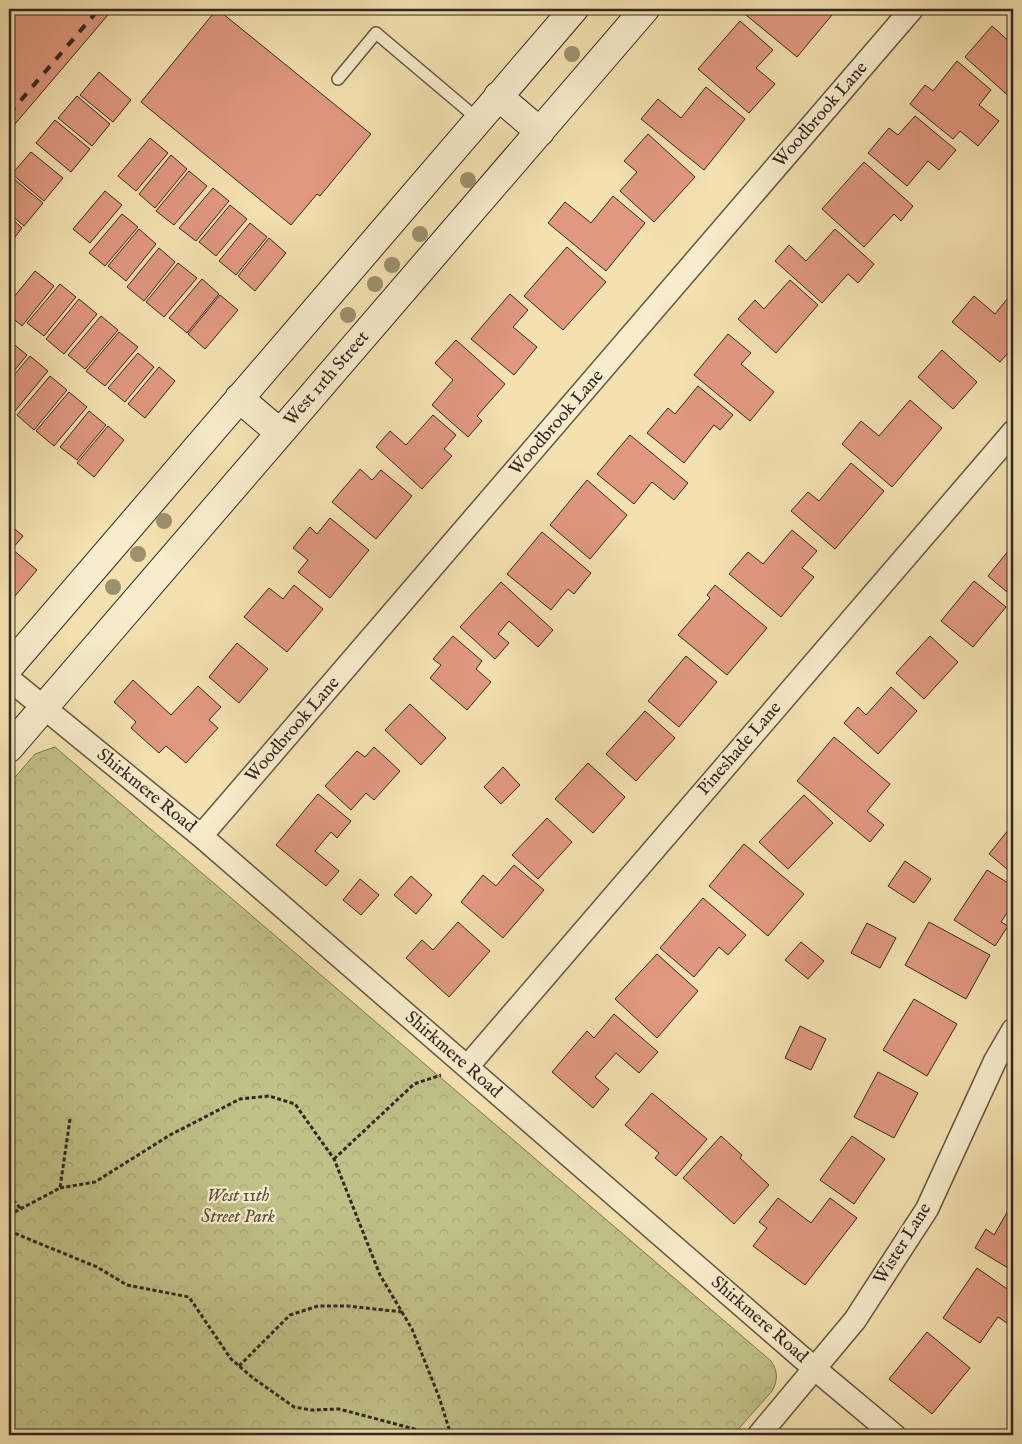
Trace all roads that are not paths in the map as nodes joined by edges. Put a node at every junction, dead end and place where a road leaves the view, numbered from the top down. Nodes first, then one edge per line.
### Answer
1 (574, 9) edge
2 (645, 9) edge
3 (912, 9) edge
4 (338, 79) dead end
5 (498, 96) junction
6 (479, 120) junction
7 (540, 132) junction
8 (239, 398) junction
9 (1013, 432) edge
10 (280, 433) junction
11 (9, 667) edge
12 (9, 679) edge
13 (44, 708) junction
14 (9, 748) edge
15 (202, 836) junction
16 (1013, 1030) edge
17 (468, 1066) junction
18 (815, 1369) junction
19 (758, 1435) edge
20 (894, 1435) edge

1 - 5 main road
2 - 7 main road, West 11th Street
3 - 15 street, Woodbrook Lane
4 - 6 lane
5 - 6 main road
5 - 7 main road
6 - 8 main road
7 - 10 main road, West 11th Street
8 - 10 main road
8 - 11 main road
9 - 17 street, Pineshade Lane
10 - 13 main road, West 11th Street
12 - 13 street, Shirkmere Road
13 - 14 main road, West 11th Street
13 - 15 street, Shirkmere Road
15 - 17 street, Shirkmere Road
16 - 18 street, Wister Lane
17 - 18 street, Shirkmere Road
18 - 19 street, Wister Lane
18 - 20 street, Shirkmere Road

